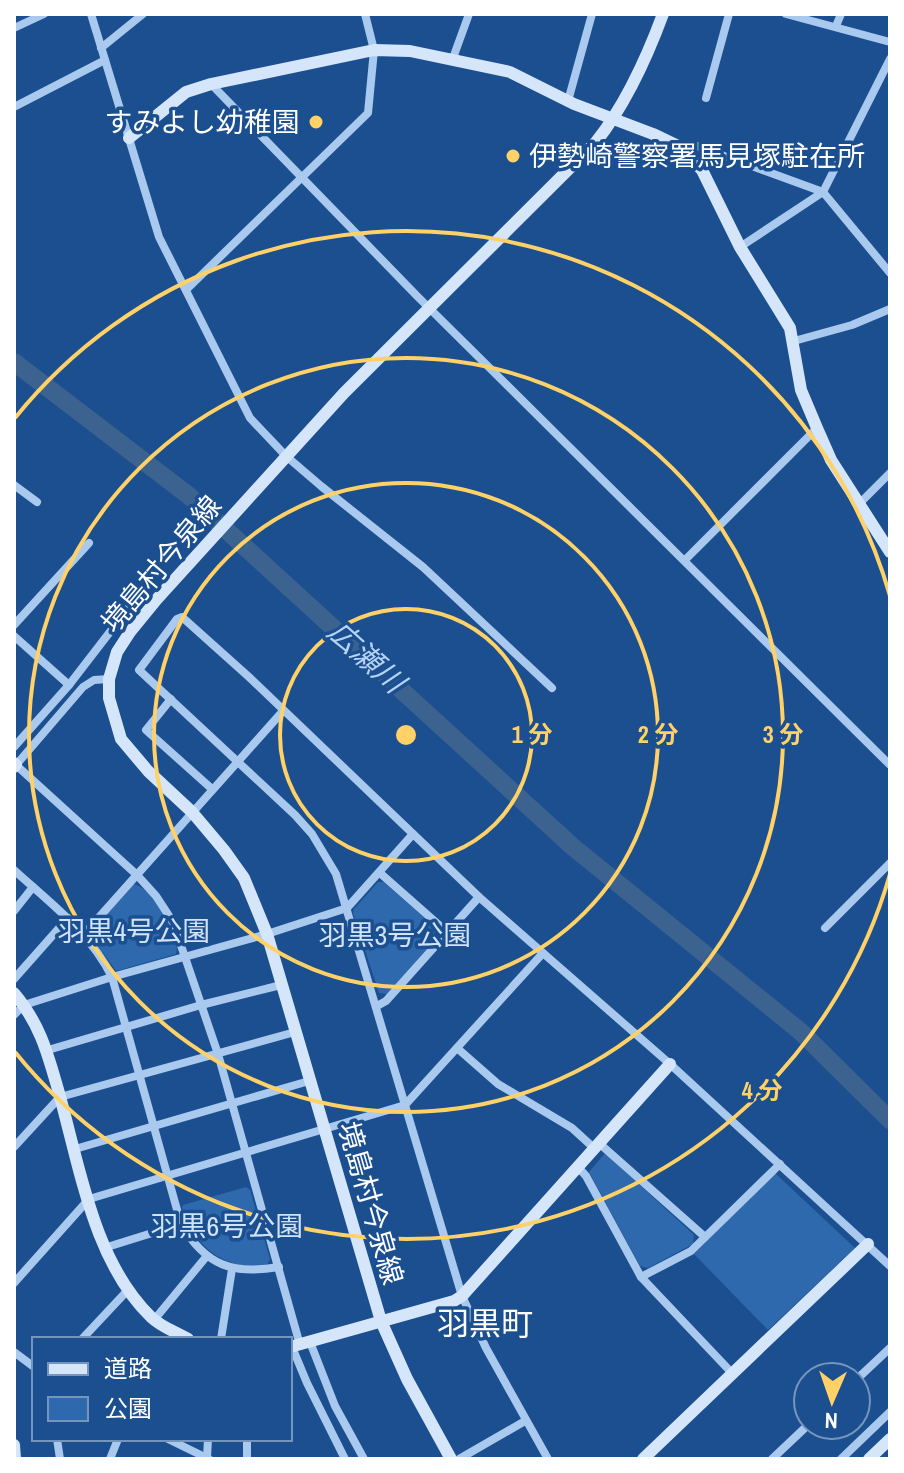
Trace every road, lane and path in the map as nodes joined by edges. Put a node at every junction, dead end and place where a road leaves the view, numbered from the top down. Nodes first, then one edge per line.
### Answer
1 (44, 14) edge
2 (91, 14) edge
3 (143, 14) edge
4 (365, 14) edge
5 (469, 14) edge
6 (592, 14) edge
7 (663, 14) edge
8 (729, 14) edge
9 (786, 14) edge
10 (841, 14) edge
11 (836, 26) junction
12 (14, 28) edge
13 (890, 42) edge
14 (101, 48) junction
15 (374, 50) junction
16 (453, 58) junction
17 (890, 59) edge
18 (105, 60) junction
19 (211, 84) junction
20 (706, 98) dead end
21 (568, 101) junction
22 (14, 107) edge
23 (615, 119) junction
24 (129, 138) junction
25 (680, 147) junction
26 (301, 178) junction
27 (823, 192) junction
28 (740, 247) junction
29 (890, 273) edge
30 (186, 290) junction
31 (429, 307) junction
32 (890, 309) edge
33 (794, 341) junction
34 (817, 428) junction
35 (283, 459) junction
36 (890, 473) edge
37 (16, 491) edge
38 (37, 502) dead end
39 (859, 504) junction
40 (89, 543) dead end
41 (890, 552) edge
42 (685, 560) junction
43 (140, 593) dead end
44 (14, 625) edge
45 (14, 636) edge
46 (109, 679) junction
47 (69, 685) junction
48 (552, 688) dead end
49 (171, 699) junction
50 (283, 711) junction
51 (14, 747) edge
52 (238, 759) junction
53 (15, 765) edge
54 (890, 765) edge
55 (212, 789) junction
56 (192, 812) junction
57 (413, 834) junction
58 (890, 863) edge
59 (14, 870) edge
60 (380, 873) junction
61 (137, 875) junction
62 (33, 887) junction
63 (479, 897) junction
64 (347, 908) junction
65 (14, 911) edge
66 (68, 918) junction
67 (825, 928) dead end
68 (85, 933) junction
69 (448, 933) junction
70 (267, 934) junction
71 (543, 953) junction
72 (186, 956) junction
73 (112, 977) junction
74 (14, 979) edge
75 (281, 985) junction
76 (14, 993) edge
77 (24, 1005) junction
78 (201, 1005) junction
79 (377, 1006) junction
80 (14, 1015) edge
81 (127, 1027) junction
82 (295, 1032) junction
83 (457, 1048) junction
84 (48, 1050) junction
85 (218, 1054) junction
86 (670, 1064) junction
87 (140, 1077) junction
88 (309, 1081) junction
89 (60, 1097) junction
90 (230, 1103) junction
91 (405, 1105) junction
92 (154, 1127) junction
93 (325, 1129) junction
94 (598, 1146) junction
95 (14, 1147) edge
96 (75, 1149) junction
97 (245, 1153) junction
98 (780, 1164) junction
99 (578, 1167) junction
100 (167, 1177) junction
101 (89, 1199) junction
102 (181, 1224) junction
103 (705, 1237) junction
104 (868, 1244) junction
105 (104, 1248) junction
106 (206, 1257) junction
107 (890, 1266) edge
108 (279, 1267) junction
109 (232, 1269) junction
110 (641, 1277) junction
111 (14, 1283) edge
112 (127, 1291) junction
113 (462, 1296) junction
114 (154, 1320) junction
115 (381, 1321) junction
116 (84, 1337) edge
117 (184, 1337) edge
118 (221, 1337) edge
119 (298, 1345) edge
120 (890, 1348) edge
121 (14, 1352) edge
122 (872, 1365) edge
123 (32, 1366) edge
124 (731, 1372) junction
125 (890, 1412) edge
126 (525, 1421) junction
127 (890, 1439) edge
128 (792, 1440) edge
129 (172, 1441) edge
130 (14, 1445) edge
131 (189, 1449) junction
132 (208, 1458) edge
133 (15, 1459) edge
134 (185, 1459) edge
135 (345, 1459) edge
136 (364, 1459) edge
137 (451, 1459) edge
138 (459, 1459) edge
139 (548, 1459) edge
140 (643, 1459) edge
141 (772, 1459) edge
142 (841, 1459) edge
143 (869, 1459) edge

1 - 12 street
2 - 14 street
3 - 14 street
4 - 15 street
5 - 16 street
6 - 21 street
7 - 23 street, 境島村今泉線
8 - 20 street
9 - 11 street
10 - 11 street
11 - 13 street
14 - 18 street
15 - 16 street
15 - 19 street
15 - 26 street
16 - 21 street
17 - 27 street
18 - 22 street
18 - 24 street
19 - 24 street
19 - 26 street
21 - 23 street
23 - 25 street
23 - 31 street, 境島村今泉線
24 - 30 street
25 - 27 street
25 - 28 street
26 - 30 street
26 - 31 street
27 - 28 street
27 - 29 street
28 - 33 street
30 - 35 street
31 - 35 street, 境島村今泉線
31 - 42 street
32 - 33 street
33 - 34 street
34 - 39 street
34 - 42 street
35 - 46 street, 境島村今泉線
35 - 48 street
36 - 39 street
37 - 38 street
39 - 41 street
40 - 44 street
42 - 54 street
43 - 47 street
45 - 47 street
46 - 53 street
46 - 56 street, 境島村今泉線
47 - 51 street
49 - 50 street
49 - 52 street
49 - 55 street
50 - 52 street
50 - 57 street
52 - 55 street
52 - 64 street
53 - 61 street
55 - 56 street
56 - 61 street
56 - 70 street, 境島村今泉線
57 - 60 street
57 - 63 street
58 - 67 street
59 - 62 street
60 - 64 street
60 - 69 street
61 - 68 street
61 - 72 street
62 - 65 street
62 - 66 street
63 - 69 street
63 - 71 street
64 - 70 street
64 - 79 street
66 - 68 street
66 - 74 street
68 - 73 street
69 - 79 street
70 - 72 street
70 - 75 street, 境島村今泉線
71 - 83 street
71 - 86 street
72 - 73 street
72 - 78 street
73 - 77 street
73 - 81 street
75 - 78 street
75 - 82 street, 境島村今泉線
76 - 77 street
77 - 80 street
77 - 84 street
78 - 81 street
78 - 85 street
79 - 91 street
81 - 84 street
81 - 87 street
82 - 85 street
82 - 88 street, 境島村今泉線
83 - 91 street
83 - 94 street
84 - 89 street
85 - 87 street
85 - 90 street
86 - 94 street
86 - 98 street
87 - 89 street
87 - 92 street
88 - 90 street
88 - 93 street, 境島村今泉線
89 - 95 street
89 - 96 street
90 - 92 street
90 - 97 street
91 - 93 street
91 - 113 street
92 - 96 street
92 - 100 street
93 - 97 street
93 - 115 street, 境島村今泉線
94 - 99 street
94 - 103 street
96 - 101 street
97 - 100 street
97 - 108 street
98 - 103 street
98 - 104 street
99 - 110 street
99 - 113 street
100 - 101 street
100 - 102 street
101 - 105 street
101 - 111 street
102 - 105 street
102 - 106 street
103 - 110 street
104 - 107 street
104 - 124 street
105 - 112 street
106 - 109 street
106 - 114 street
108 - 109 street
108 - 119 street
109 - 118 street
110 - 124 street
112 - 114 street
112 - 116 street
113 - 115 street
113 - 126 street
114 - 117 street
115 - 119 street
115 - 137 street, 境島村今泉線
119 - 135 street
119 - 136 street
120 - 122 street
121 - 123 street
124 - 140 street
125 - 142 street
126 - 138 street
126 - 139 street
127 - 143 street
128 - 141 street
129 - 131 street
130 - 133 street
131 - 132 street
131 - 134 street

